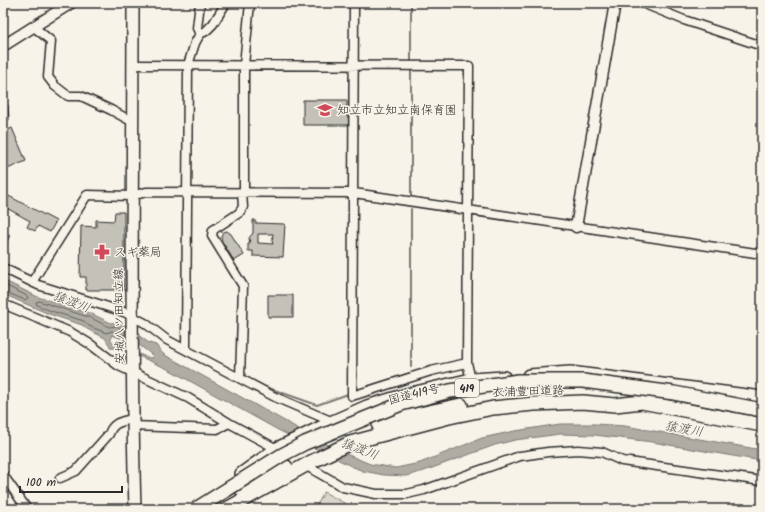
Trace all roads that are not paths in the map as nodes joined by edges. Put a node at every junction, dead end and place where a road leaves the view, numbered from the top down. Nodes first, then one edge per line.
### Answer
1 (71, 3) edge
2 (133, 3) edge
3 (200, 3) edge
4 (226, 3) edge
5 (250, 3) edge
6 (354, 3) edge
7 (615, 3) edge
8 (642, 3) edge
9 (34, 27) junction
10 (200, 34) junction
11 (3, 45) edge
12 (762, 46) edge
13 (133, 65) junction
14 (244, 65) junction
15 (354, 65) junction
16 (188, 66) junction
17 (133, 122) junction
18 (188, 193) junction
19 (243, 193) junction
20 (354, 193) junction
21 (132, 196) junction
22 (468, 210) junction
23 (576, 227) junction
24 (762, 254) edge
25 (3, 268) edge
26 (32, 282) junction
27 (3, 304) edge
28 (132, 316) junction
29 (186, 349) junction
30 (467, 363) junction
31 (133, 370) junction
32 (240, 378) junction
33 (471, 380) junction
34 (674, 393) junction
35 (762, 398) edge
36 (642, 402) junction
37 (762, 403) edge
38 (762, 410) edge
39 (762, 415) edge
40 (132, 422) junction
41 (229, 423) junction
42 (328, 424) junction
43 (762, 425) edge
44 (277, 449) junction
45 (309, 463) junction
46 (3, 475) edge
47 (60, 478) dead end
48 (762, 481) edge
49 (240, 488) junction
50 (218, 490) junction
51 (26, 509) edge
52 (135, 509) edge
53 (189, 509) edge
54 (196, 509) edge
55 (206, 509) edge
56 (227, 509) edge

1 - 9 street
2 - 13 main road, 安城八ツ田知立線
3 - 10 street
4 - 10 street
5 - 14 street
6 - 15 street
7 - 23 street
8 - 12 street
9 - 11 street
9 - 17 street
10 - 16 street
13 - 16 street
13 - 17 main road, 安城八ツ田知立線
14 - 15 street
14 - 16 street
14 - 19 street
15 - 20 street
15 - 22 street
16 - 18 street
17 - 21 main road, 安城八ツ田知立線
18 - 19 street
18 - 21 street
18 - 29 street
19 - 20 street
19 - 32 street
20 - 22 street
20 - 30 street
21 - 26 street
21 - 28 main road, 安城八ツ田知立線
22 - 23 street
22 - 30 street
23 - 24 street
25 - 26 street
26 - 28 street
27 - 31 street
28 - 29 street
28 - 31 main road, 安城八ツ田知立線
29 - 32 street
30 - 33 street
31 - 40 main road, 安城八ツ田知立線
31 - 41 street
32 - 42 street
33 - 35 highway, 国道419号 / 419
33 - 42 highway, 国道419号 / 419
34 - 37 highway, 衣浦豊田道路 / 419, bridge
34 - 38 highway, 衣浦豊田道路 / 419, bridge
34 - 54 highway, 衣浦豊田道路 / 419, bridge
36 - 43 highway, 419
36 - 45 highway, 419
36 - 49 highway, 衣浦豊田道路 / 419
39 - 49 highway, 衣浦豊田道路 / 419
40 - 41 street
40 - 47 street
40 - 52 main road, 安城八ツ田知立線
41 - 44 street
42 - 44 highway, 国道419号 / 419
44 - 50 highway, 国道419号 / 419
45 - 48 street
45 - 56 highway, 419
46 - 51 street
49 - 55 highway, 衣浦豊田道路 / 419
50 - 53 highway, 国道419号 / 419
50 - 56 street

